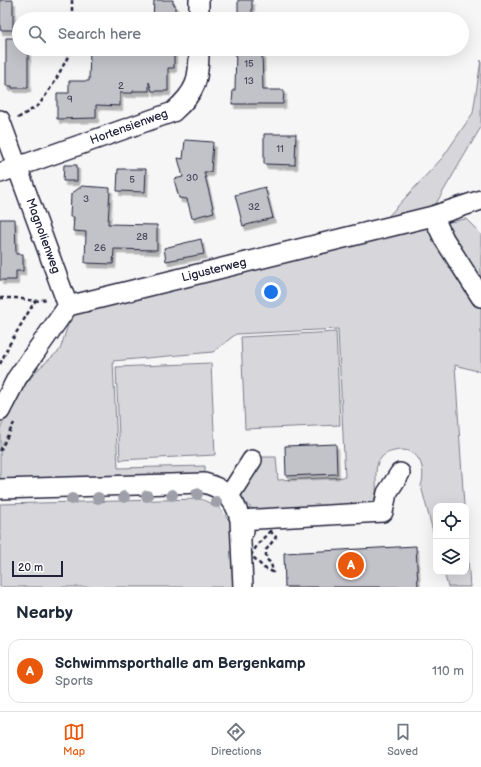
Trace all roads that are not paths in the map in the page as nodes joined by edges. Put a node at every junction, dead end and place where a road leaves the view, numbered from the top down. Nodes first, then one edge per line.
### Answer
1 (199, 0) edge
2 (199, 12) edge
3 (199, 56) edge
4 (1, 124) edge
5 (18, 166) junction
6 (0, 173) edge
7 (481, 200) edge
8 (433, 216) junction
9 (481, 297) edge
10 (66, 301) junction
11 (0, 411) edge
12 (252, 460) dead end
13 (400, 474) dead end
14 (0, 490) edge
15 (229, 496) junction
16 (240, 520) junction
17 (255, 556) road end
18 (243, 587) edge

1 - 2 street
3 - 5 street, Hortensienweg
4 - 5 street, Magnolienweg
5 - 6 street
5 - 10 street, Magnolienweg
7 - 8 street, Ligusterweg
8 - 9 street
8 - 10 street, Ligusterweg
10 - 11 street
12 - 15 street
13 - 16 street
14 - 15 street
15 - 16 street
16 - 17 street
16 - 18 street

